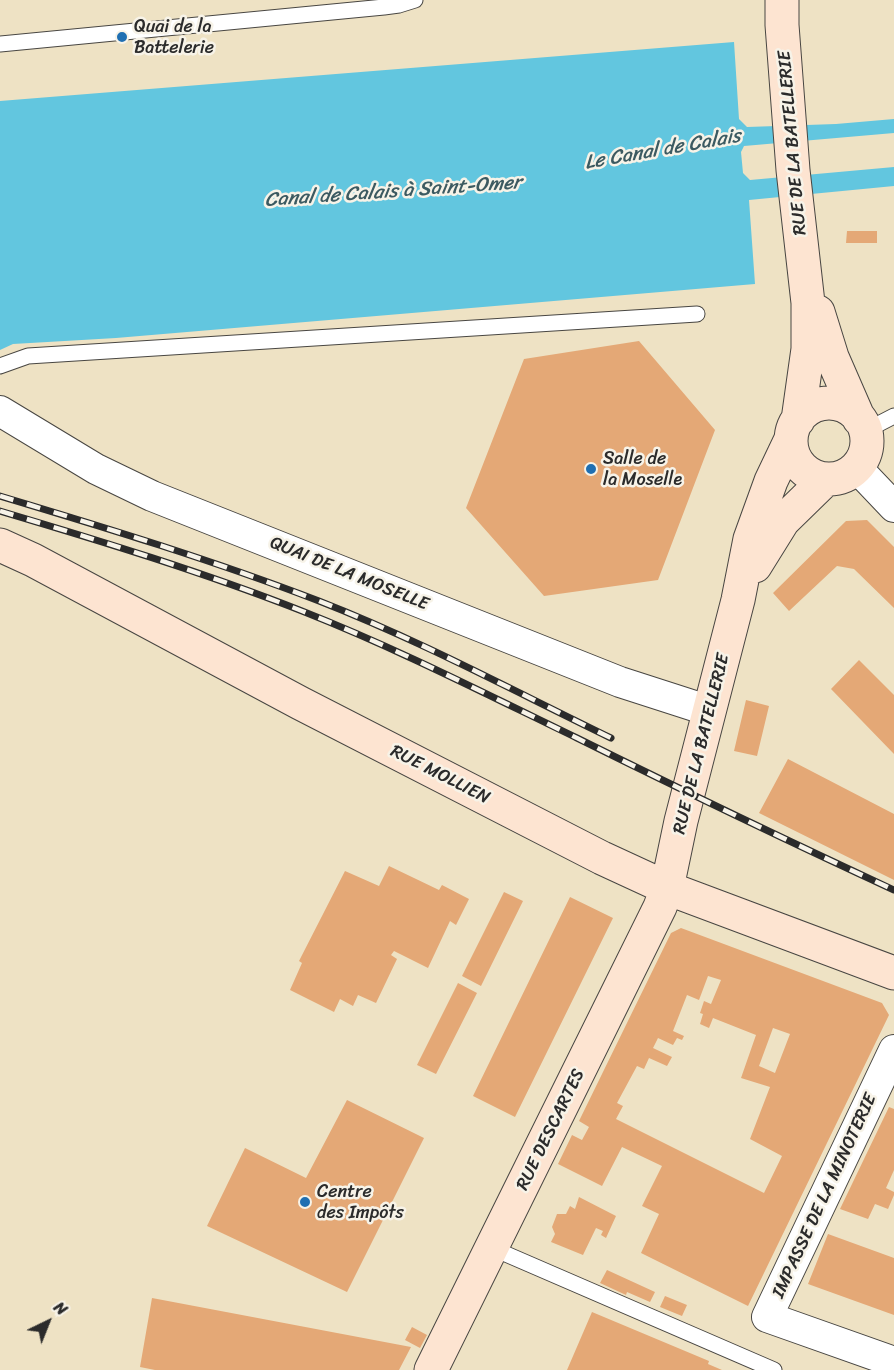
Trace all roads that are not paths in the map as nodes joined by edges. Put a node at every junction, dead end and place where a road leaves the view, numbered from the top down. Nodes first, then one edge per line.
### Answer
1 (415, 0) edge
2 (780, 8) edge
3 (0, 44) edge
4 (805, 261) junction
5 (697, 314) dead end
6 (0, 366) edge
7 (0, 411) edge
8 (894, 416) edge
9 (862, 425) junction
10 (795, 430) junction
11 (856, 467) junction
12 (826, 479) junction
13 (894, 507) edge
14 (0, 545) edge
15 (738, 600) junction
16 (710, 711) junction
17 (667, 888) junction
18 (894, 973) edge
19 (894, 1050) edge
20 (492, 1248) junction
21 (894, 1362) edge
22 (431, 1370) edge
23 (774, 1370) edge

1 - 3 lane
2 - 4 street, RUE DE LA BATELLERIE
4 - 9 street, RUE DE LA BATELLERIE
4 - 10 street, RUE DE LA BATELLERIE
5 - 6 lane
7 - 16 street, QUAI DE LA MOSELLE
8 - 9 lane
9 - 10 street
9 - 11 street
10 - 12 street
10 - 15 street, RUE DE LA BATELLERIE
11 - 12 street
11 - 13 street
12 - 15 street, RUE DE LA BATELLERIE
14 - 17 street, RUE MOLLIEN
15 - 16 street, RUE DE LA BATELLERIE
16 - 17 street, RUE DE LA BATELLERIE
17 - 18 street, RUE MOLLIEN
17 - 20 street, RUE DESCARTES
19 - 21 street, IMPASSE DE LA MINOTERIE
20 - 22 street, RUE DESCARTES
20 - 23 lane

